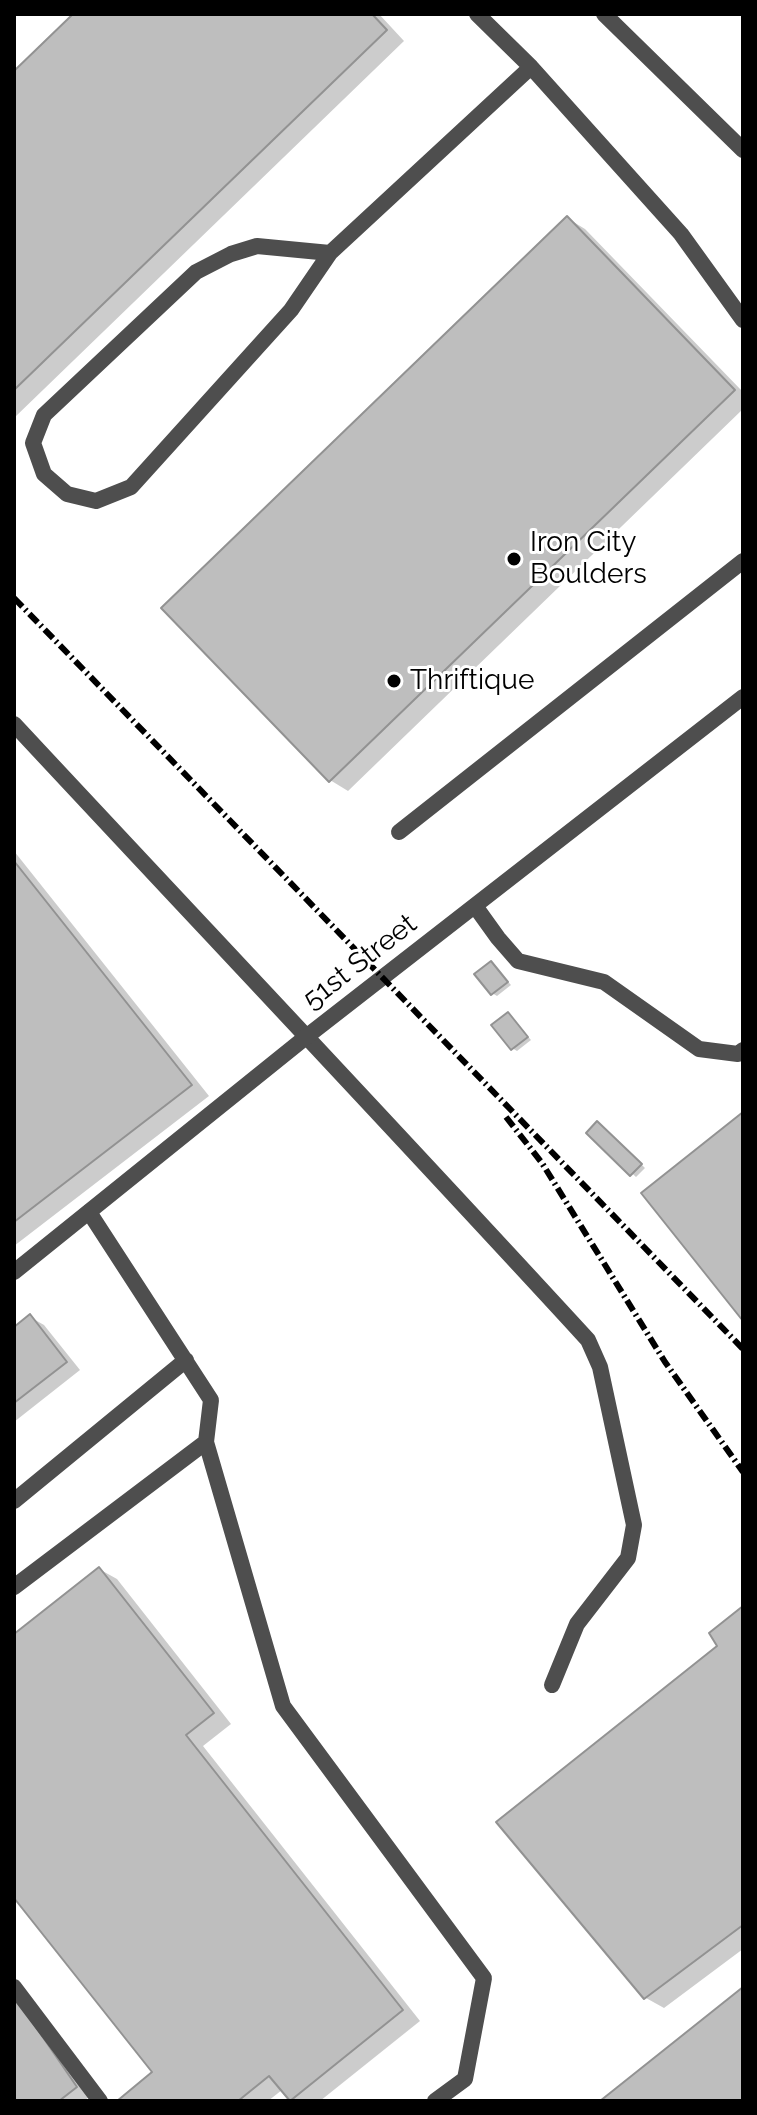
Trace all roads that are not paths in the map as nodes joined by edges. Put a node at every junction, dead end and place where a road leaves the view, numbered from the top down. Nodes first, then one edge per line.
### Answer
1 (477, 14) edge
2 (604, 14) edge
3 (531, 67) junction
4 (743, 150) edge
5 (330, 253) junction
6 (743, 320) edge
7 (743, 561) edge
8 (743, 697) edge
9 (14, 724) edge
10 (399, 832) dead end
11 (475, 906) junction
12 (306, 1037) junction
13 (743, 1050) edge
14 (89, 1212) junction
15 (14, 1272) edge
16 (186, 1360) junction
17 (206, 1442) junction
18 (14, 1501) edge
19 (14, 1587) edge
20 (552, 1685) dead end
21 (14, 1987) edge
22 (100, 2101) edge
23 (435, 2101) edge

1 - 3 street
2 - 4 street
3 - 5 street
3 - 6 street
5 - 5 street
7 - 10 street
8 - 11 street, 51st Street
9 - 12 street
11 - 12 street, 51st Street
11 - 13 street
12 - 14 street, 51st Street
12 - 20 street
14 - 15 street, 51st Street
14 - 16 street
16 - 17 street
16 - 18 street
17 - 19 street
17 - 23 street
21 - 22 street

